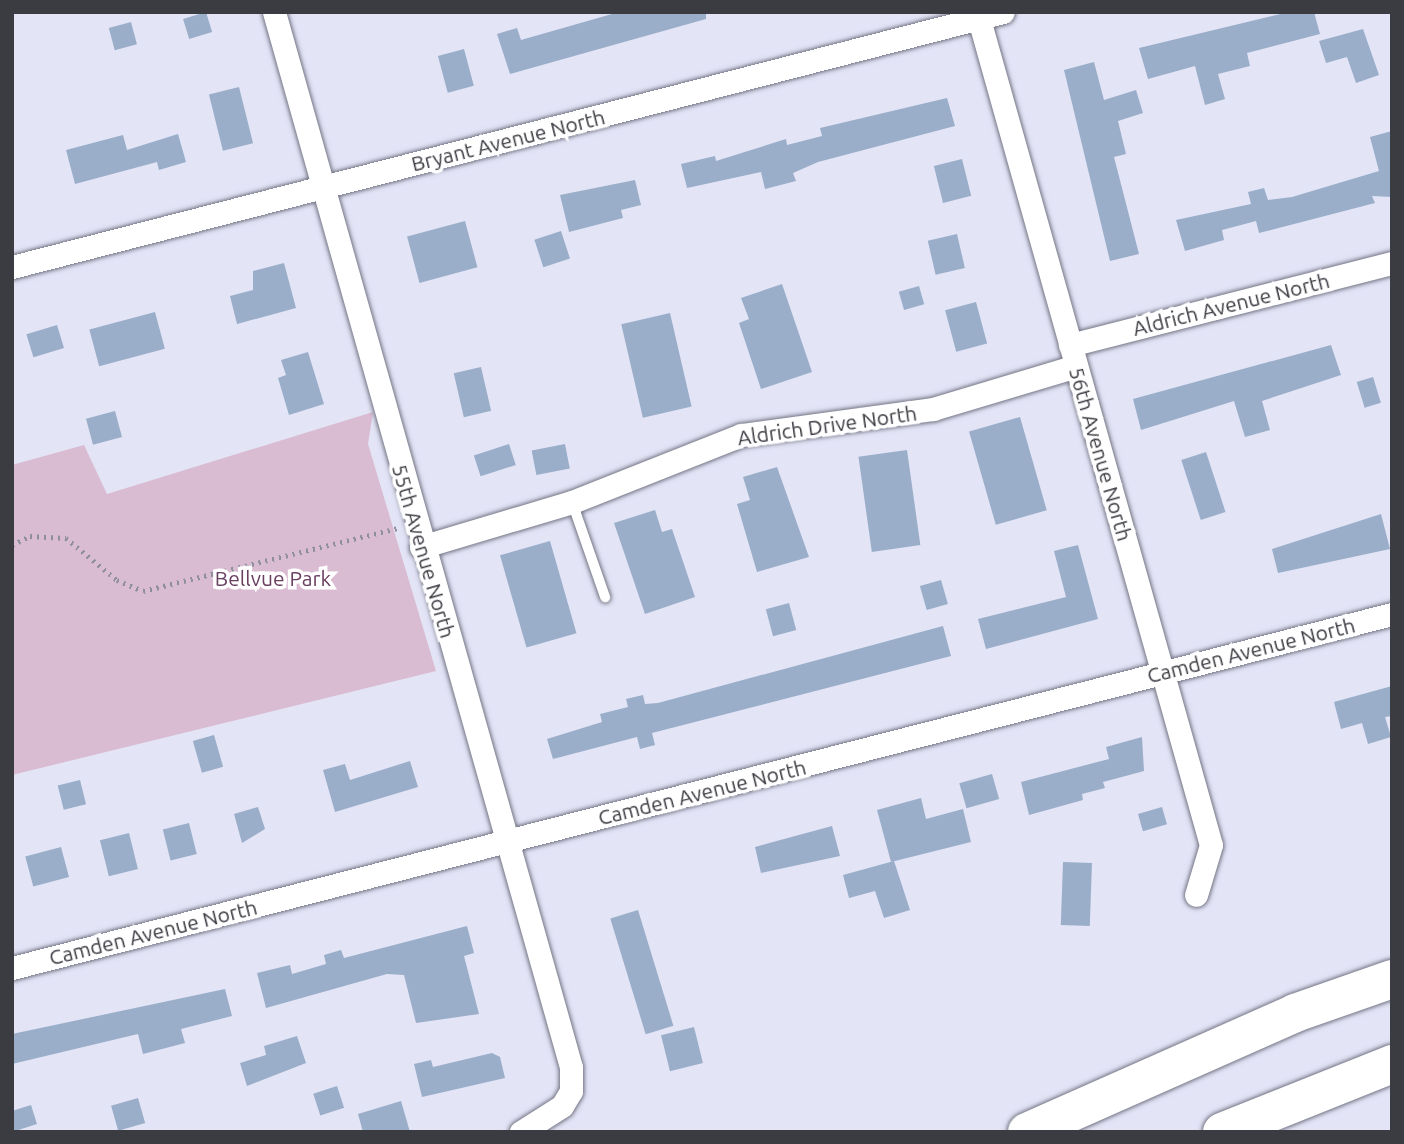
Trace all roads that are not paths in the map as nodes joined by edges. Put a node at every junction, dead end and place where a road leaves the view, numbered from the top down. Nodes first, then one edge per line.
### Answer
1 (274, 12) edge
2 (1003, 12) edge
3 (978, 15) edge
4 (323, 188) junction
5 (1392, 262) edge
6 (12, 267) edge
7 (1073, 356) junction
8 (572, 502) junction
9 (421, 547) junction
10 (606, 597) dead end
11 (1392, 614) edge
12 (1163, 673) junction
13 (508, 842) junction
14 (1196, 895) dead end
15 (12, 968) edge
16 (1392, 979) edge
17 (1392, 1064) edge
18 (521, 1132) edge
19 (1027, 1132) edge
20 (1222, 1132) edge

1 - 4 street, 55th Avenue North
2 - 3 street, Bryant Avenue North
3 - 4 street, Bryant Avenue North
3 - 7 street, 56th Avenue North
4 - 6 street, Bryant Avenue North
4 - 9 street, 55th Avenue North
5 - 7 street, Aldrich Avenue North
7 - 8 street, Aldrich Drive North
7 - 12 street, 56th Avenue North
8 - 9 street, Aldrich Drive North
8 - 10 lane
9 - 13 street, 55th Avenue North
11 - 12 street, Camden Avenue North
12 - 13 street, Camden Avenue North
12 - 14 street, 56th Avenue North
13 - 15 street, Camden Avenue North
13 - 18 street, 55th Avenue North
16 - 19 highway
17 - 20 highway

